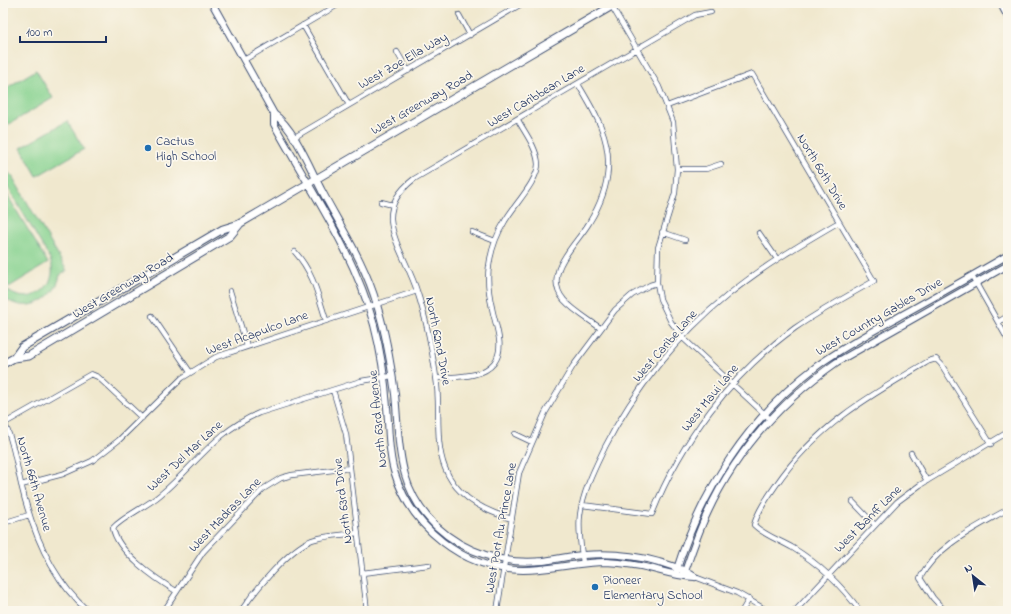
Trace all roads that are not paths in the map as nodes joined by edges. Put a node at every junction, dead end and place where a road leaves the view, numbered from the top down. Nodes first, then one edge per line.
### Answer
1 (212, 3) edge
2 (341, 3) edge
3 (523, 3) edge
4 (1001, 3) edge
5 (613, 4) edge
6 (710, 12) dead end
7 (459, 15) dead end
8 (1008, 16) edge
9 (303, 25) junction
10 (470, 34) junction
11 (636, 49) junction
12 (397, 52) dead end
13 (244, 60) junction
14 (408, 71) junction
15 (578, 84) junction
16 (349, 105) junction
17 (668, 106) junction
18 (274, 114) junction
19 (518, 120) junction
20 (294, 138) junction
21 (721, 164) dead end
22 (677, 169) junction
23 (316, 179) junction
24 (308, 184) junction
25 (382, 202) dead end
26 (393, 206) junction
27 (839, 222) junction
28 (239, 224) junction
29 (472, 232) dead end
30 (662, 232) junction
31 (759, 233) dead end
32 (685, 240) dead end
33 (495, 241) junction
34 (295, 252) dead end
35 (1008, 255) edge
36 (777, 259) junction
37 (1008, 265) edge
38 (972, 276) junction
39 (874, 281) joint
40 (657, 283) junction
41 (976, 283) junction
42 (122, 289) junction
43 (230, 291) dead end
44 (417, 291) junction
45 (124, 299) junction
46 (377, 305) junction
47 (369, 307) junction
48 (152, 316) dead end
49 (1008, 316) edge
50 (326, 320) junction
51 (998, 322) junction
52 (600, 328) junction
53 (682, 338) junction
54 (1008, 340) edge
55 (247, 346) junction
56 (14, 358) junction
57 (3, 364) edge
58 (190, 372) junction
59 (392, 376) junction
60 (384, 377) junction
61 (436, 378) junction
62 (732, 384) junction
63 (333, 390) junction
64 (764, 414) junction
65 (142, 418) junction
66 (770, 419) junction
67 (4, 421) edge
68 (1008, 432) edge
69 (515, 434) dead end
70 (532, 442) junction
71 (991, 444) junction
72 (911, 453) dead end
73 (350, 468) junction
74 (927, 481) junction
75 (21, 485) junction
76 (853, 502) dead end
77 (582, 505) junction
78 (1008, 509) edge
79 (29, 515) junction
80 (512, 519) junction
81 (3, 522) edge
82 (875, 525) junction
83 (358, 533) junction
84 (582, 555) junction
85 (506, 560) junction
86 (535, 561) junction
87 (583, 563) junction
88 (429, 564) dead end
89 (503, 568) junction
90 (677, 568) junction
91 (535, 569) junction
92 (686, 570) junction
93 (362, 573) junction
94 (675, 575) junction
95 (828, 575) junction
96 (683, 577) junction
97 (695, 577) junction
98 (176, 591) junction
99 (749, 599) junction
100 (88, 611) edge
101 (164, 611) edge
102 (241, 611) edge
103 (367, 611) edge
104 (497, 611) edge
105 (742, 611) edge
106 (768, 611) edge
107 (795, 611) edge
108 (860, 611) edge
109 (946, 611) edge

1 - 13 street, North 63rd Avenue
2 - 9 street
3 - 10 street, West Zoe Ella Way
4 - 8 main road
5 - 11 street
5 - 23 main road, West Greenway Road
6 - 11 street, West Caribbean Lane
7 - 10 street
9 - 13 street
9 - 16 street
10 - 14 street, West Zoe Ella Way
11 - 15 street, West Caribbean Lane
11 - 17 street
12 - 14 street
13 - 18 street, North 63rd Avenue
14 - 16 street, West Zoe Ella Way
15 - 19 street, West Caribbean Lane
15 - 52 street
16 - 20 street, West Zoe Ella Way
17 - 22 street
17 - 27 street, North 60th Drive
18 - 20 street, North 63rd Avenue
18 - 24 street, North 63rd Avenue
19 - 26 street, West Caribbean Lane
19 - 33 street
20 - 23 street, North 63rd Avenue
21 - 22 street
22 - 30 street
23 - 24 main road, West Greenway Road
23 - 46 street, North 63rd Avenue
24 - 28 main road, West Greenway Road
24 - 47 street, North 63rd Avenue
25 - 26 street
26 - 44 street, North 62nd Drive
27 - 36 street, West Caribe Lane
27 - 39 street, North 60th Drive
28 - 42 main road, West Greenway Road
28 - 45 main road, West Greenway Road
29 - 33 street
30 - 32 street
30 - 40 street
31 - 36 street
33 - 61 street
34 - 50 street
35 - 38 street, West Country Gables Drive
36 - 53 street, West Caribe Lane
37 - 41 street, West Country Gables Drive
38 - 41 street
38 - 64 street, West Country Gables Drive
39 - 62 street, West Maui Lane
40 - 52 street, West Port Au Prince Lane
40 - 53 street
41 - 51 street
41 - 66 street, West Country Gables Drive
42 - 45 main road
42 - 56 main road, West Greenway Road
43 - 55 street
44 - 46 street, West Acapulco Lane
44 - 61 street, North 62nd Drive
45 - 56 main road, West Greenway Road
46 - 47 street, West Acapulco Lane
46 - 59 street, North 63rd Avenue
47 - 50 street, West Acapulco Lane
47 - 60 street, North 63rd Avenue
48 - 58 street
49 - 51 street
50 - 55 street, West Acapulco Lane
51 - 54 street
52 - 70 street, West Port Au Prince Lane
53 - 62 street
53 - 77 street, West Caribe Lane
55 - 58 street, West Acapulco Lane
56 - 57 main road, West Greenway Road
58 - 65 street, West Acapulco Lane
59 - 60 street, West Del Mar Lane
59 - 85 street, North 63rd Avenue
60 - 63 street, West Del Mar Lane
60 - 89 street, North 63rd Avenue
61 - 80 street, North 62nd Drive
62 - 64 street
62 - 77 street, West Maui Lane
63 - 73 street, North 63rd Drive
63 - 98 street, West Del Mar Lane
64 - 66 street
64 - 90 street, West Country Gables Drive
65 - 67 street
65 - 75 street, West Acapulco Lane
66 - 92 street, West Country Gables Drive
67 - 75 street, North 66th Avenue
68 - 71 street, West Banff Lane
69 - 70 street
70 - 80 street, West Port Au Prince Lane
71 - 74 street, West Banff Lane
71 - 95 street
72 - 74 street
73 - 83 street, North 63rd Drive
73 - 98 street, West Madras Lane
74 - 82 street, West Banff Lane
75 - 79 street, North 66th Avenue
76 - 82 street
77 - 84 street, West Caribe Lane
78 - 109 street
79 - 81 street
79 - 100 street, North 66th Avenue
80 - 85 street, West Port Au Prince Lane
82 - 95 street, West Banff Lane
83 - 93 street, North 63rd Drive
83 - 102 street
84 - 86 street, North 63rd Avenue
84 - 87 street, West Caribe Lane
84 - 90 street, North 63rd Avenue
85 - 86 street, North 63rd Avenue
85 - 89 street, West Port Au Prince Lane
86 - 91 street
87 - 91 street, North 63rd Avenue
87 - 94 street, North 63rd Avenue
88 - 93 street
89 - 91 street, North 63rd Avenue
89 - 104 street, West Port Au Prince Lane
90 - 92 street, North 63rd Avenue
90 - 94 street, West Country Gables Drive
92 - 96 street, West Country Gables Drive
92 - 97 street, North 63rd Avenue
93 - 103 street, North 63rd Drive
94 - 96 street, North 63rd Avenue
95 - 107 street, West Banff Lane
95 - 108 street
96 - 97 street, North 63rd Avenue
97 - 99 street, North 63rd Avenue
98 - 101 street, West Madras Lane
99 - 105 street
99 - 106 street, North 63rd Avenue

